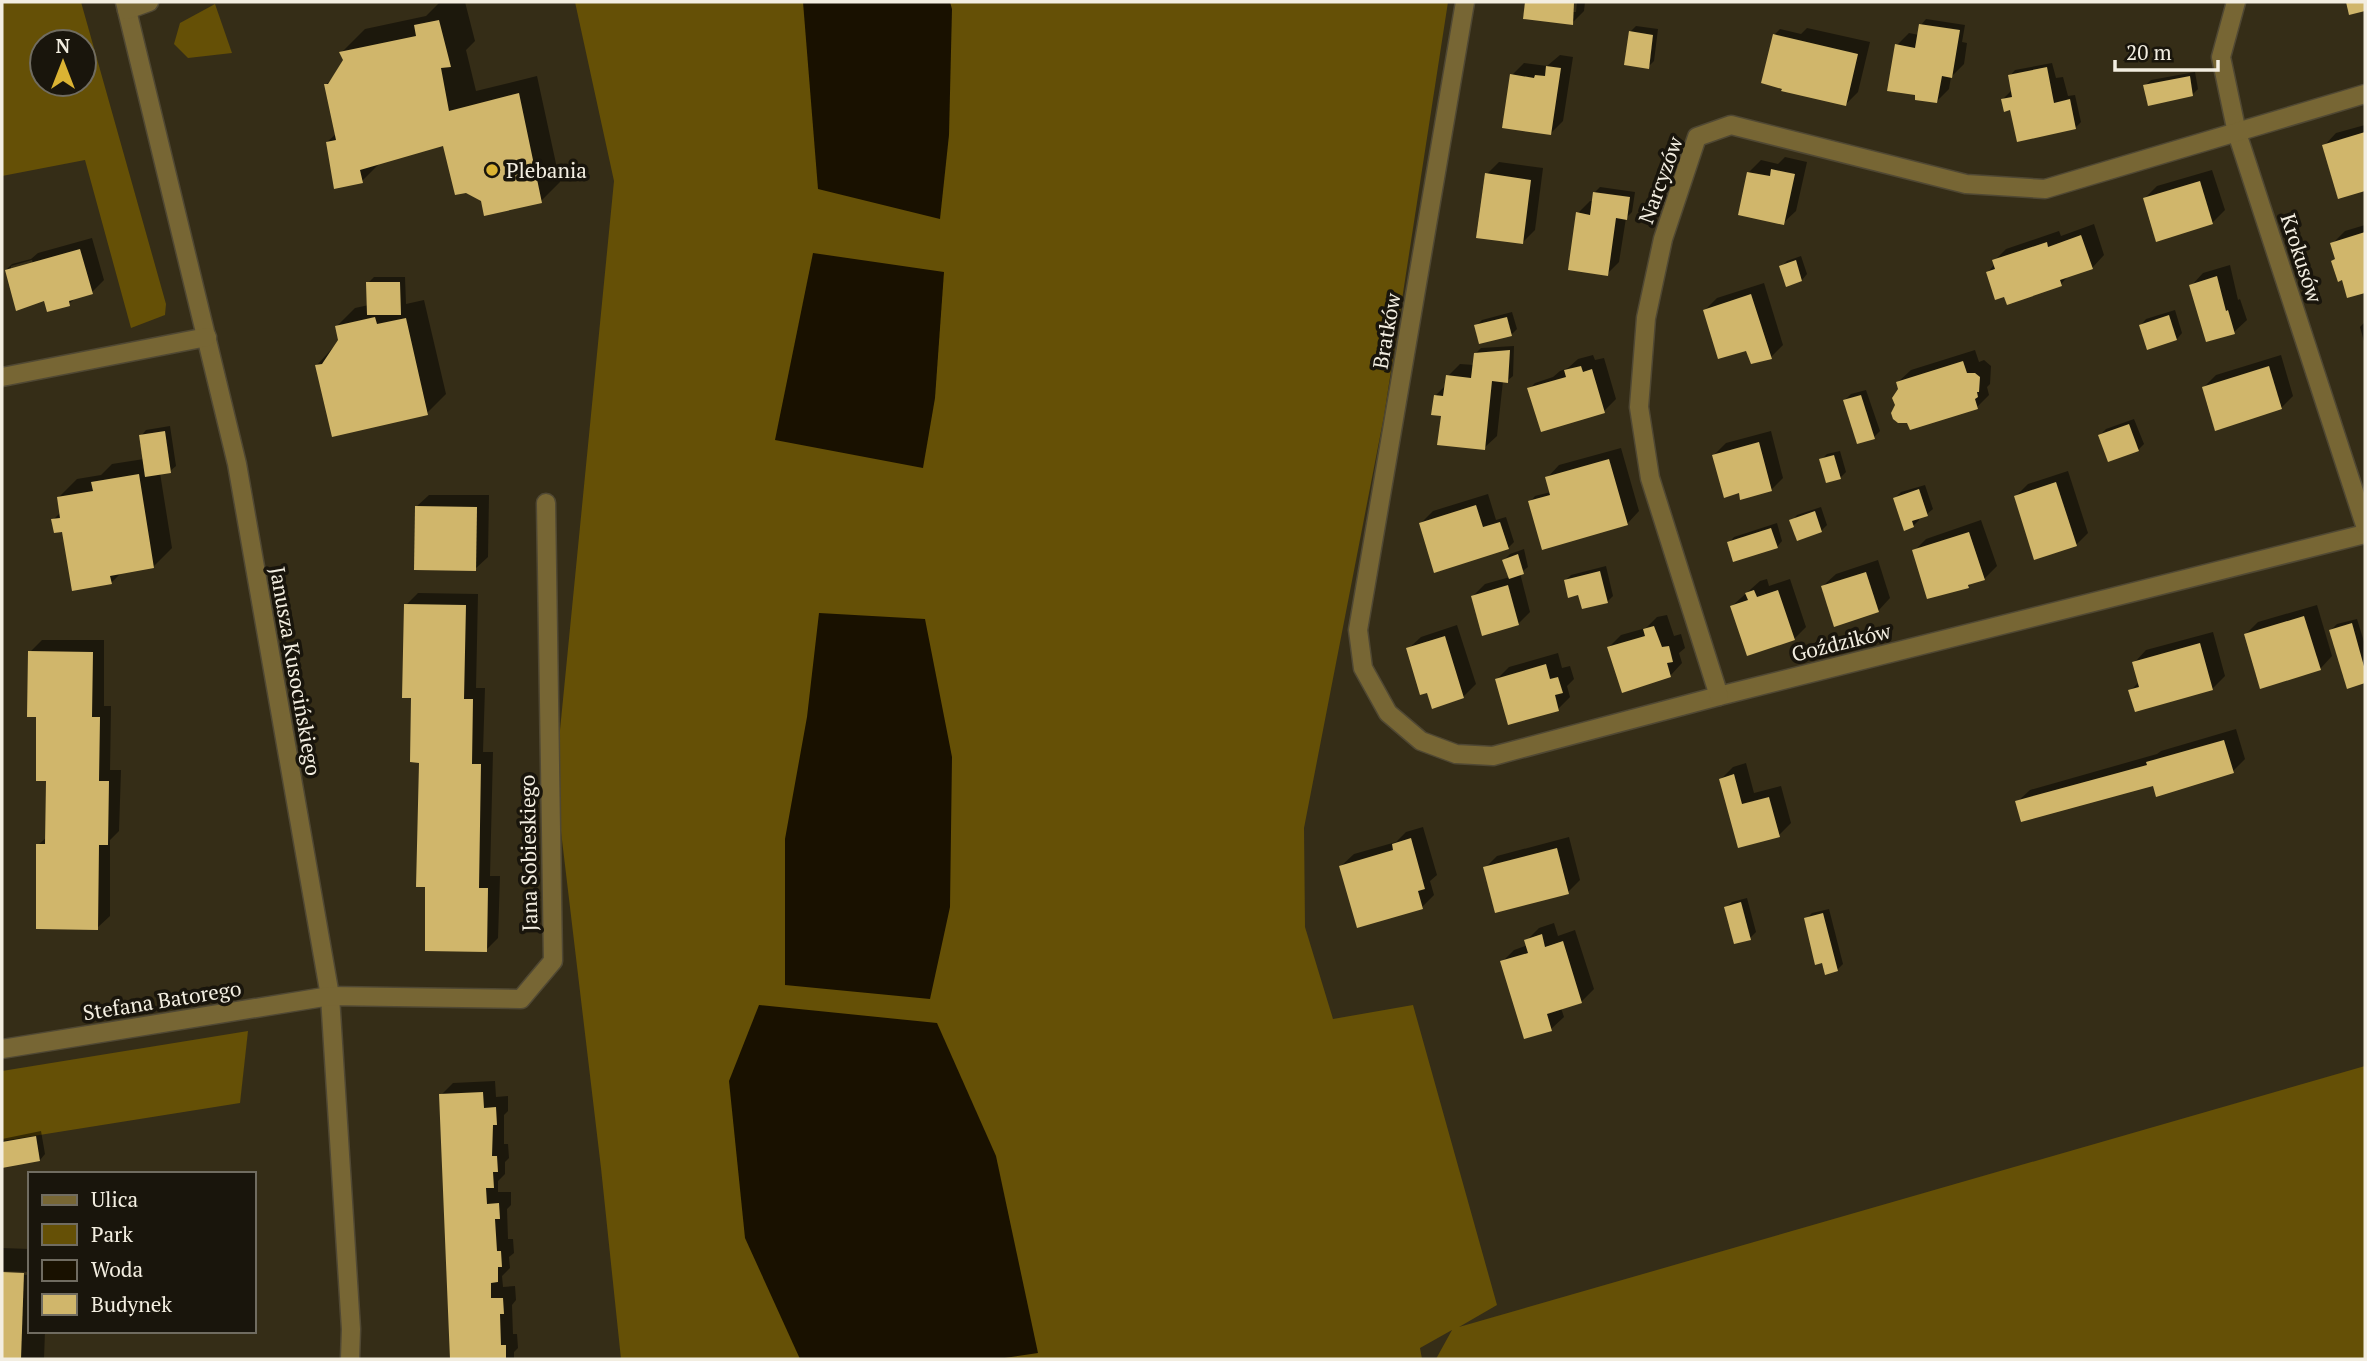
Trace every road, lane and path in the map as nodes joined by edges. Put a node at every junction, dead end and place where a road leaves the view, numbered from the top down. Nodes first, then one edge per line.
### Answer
1 (149, 2) edge
2 (1465, 2) edge
3 (2236, 2) edge
4 (126, 6) edge
5 (2365, 94) edge
6 (2237, 133) junction
7 (207, 337) junction
8 (2, 377) edge
9 (546, 503) dead end
10 (2365, 526) edge
11 (2365, 534) edge
12 (1363, 668) joint
13 (1719, 696) junction
14 (330, 996) junction
15 (2, 1049) edge
16 (350, 1359) edge

1 - 4 street
2 - 12 street, Bratków
3 - 6 street, Krokusów
4 - 7 street, Janusza Kusocińskiego
5 - 6 street
6 - 10 street, Krokusów
6 - 13 street, Narcyzów
7 - 8 street
7 - 14 street, Janusza Kusocińskiego
9 - 14 street, Jana Sobieskiego
11 - 13 street, Goździków
12 - 13 street, Goździków
14 - 15 street, Stefana Batorego
14 - 16 street, Janusza Kusocińskiego

